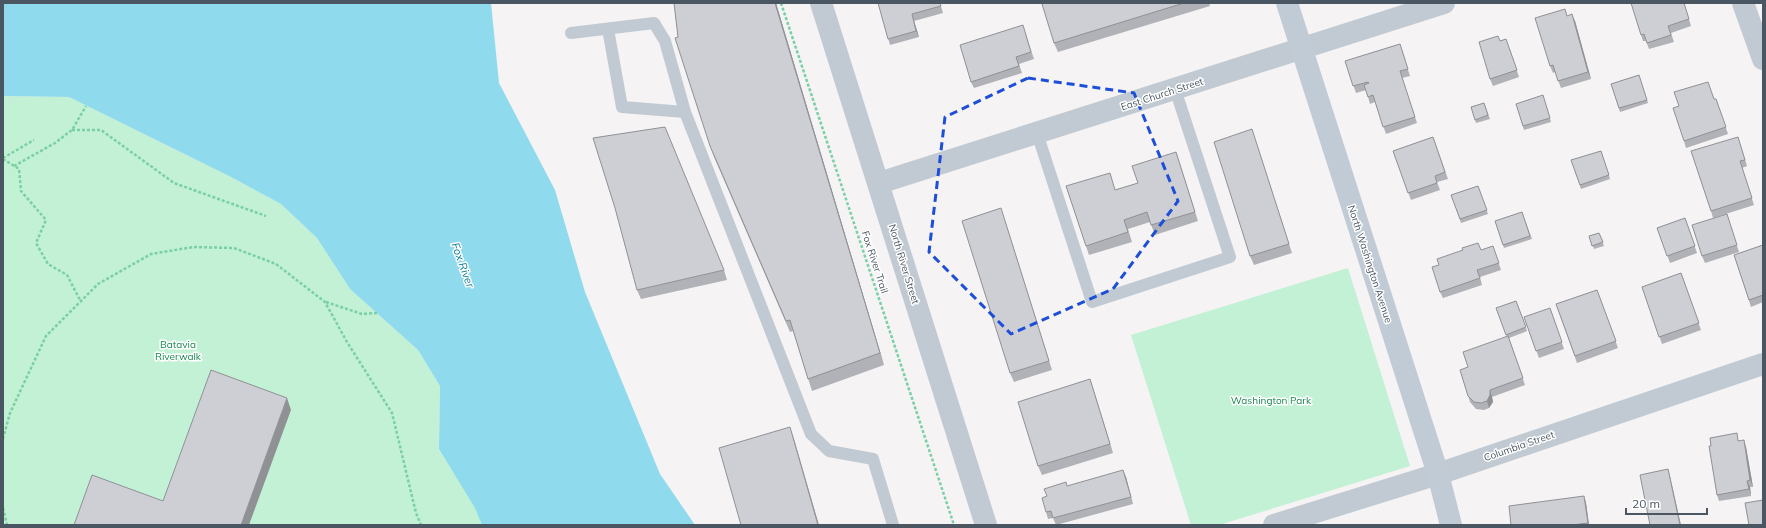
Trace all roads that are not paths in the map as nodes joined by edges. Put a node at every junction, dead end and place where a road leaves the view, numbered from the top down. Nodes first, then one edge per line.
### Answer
1 (821, 3) edge
2 (1287, 3) edge
3 (1444, 3) edge
4 (1743, 3) edge
5 (608, 29) junction
6 (571, 33) dead end
7 (1301, 49) junction
8 (1763, 59) edge
9 (1175, 89) junction
10 (686, 112) junction
11 (1037, 133) junction
12 (879, 183) junction
13 (1763, 364) edge
14 (1438, 474) junction
15 (893, 525) edge
16 (986, 525) edge
17 (1274, 525) edge
18 (1451, 525) edge

1 - 12 street, North River Street
2 - 7 main road, North Washington Avenue
3 - 7 street, East Church Street
4 - 8 street
5 - 6 lane
5 - 10 lane
5 - 10 lane
7 - 9 street, East Church Street
7 - 14 main road, North Washington Avenue
9 - 11 street, East Church Street
9 - 11 lane
10 - 15 lane
11 - 12 street, East Church Street
12 - 16 street, North River Street
13 - 14 street, Columbia Street
14 - 17 street, Columbia Street
14 - 18 main road, North Washington Avenue

